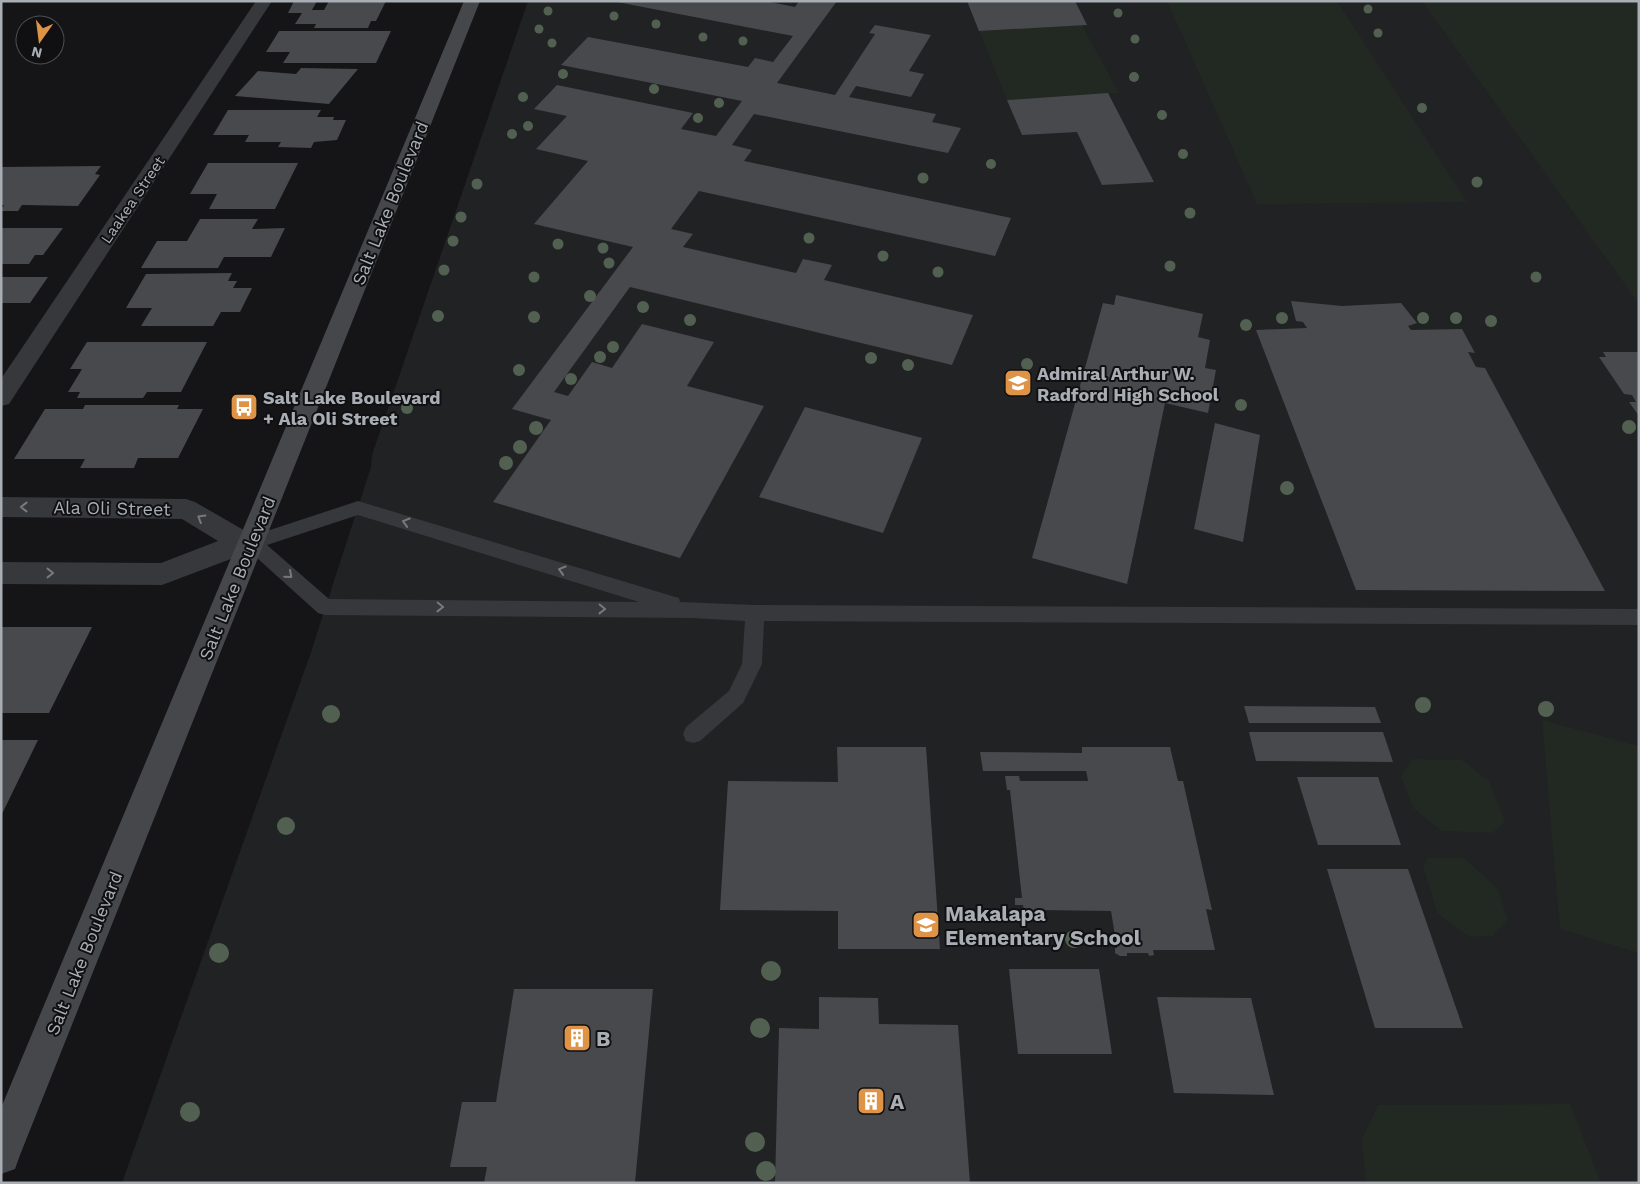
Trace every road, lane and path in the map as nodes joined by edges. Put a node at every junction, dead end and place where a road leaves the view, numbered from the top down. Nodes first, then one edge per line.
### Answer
1 (264, 1) edge
2 (472, 1) edge
3 (1, 398) edge
4 (1, 507) edge
5 (248, 543) junction
6 (1, 573) edge
7 (692, 610) junction
8 (756, 613) junction
9 (1639, 617) edge
10 (693, 734) dead end
11 (1, 1155) edge

1 - 3 street, Laakea Street
2 - 5 main road, Salt Lake Boulevard
5 -> 4 street, Ala Oli Street
6 -> 5 street
7 -> 5 lane
5 -> 7 lane
5 - 11 main road, Salt Lake Boulevard
7 - 8 lane
8 - 9 lane
8 - 10 lane

